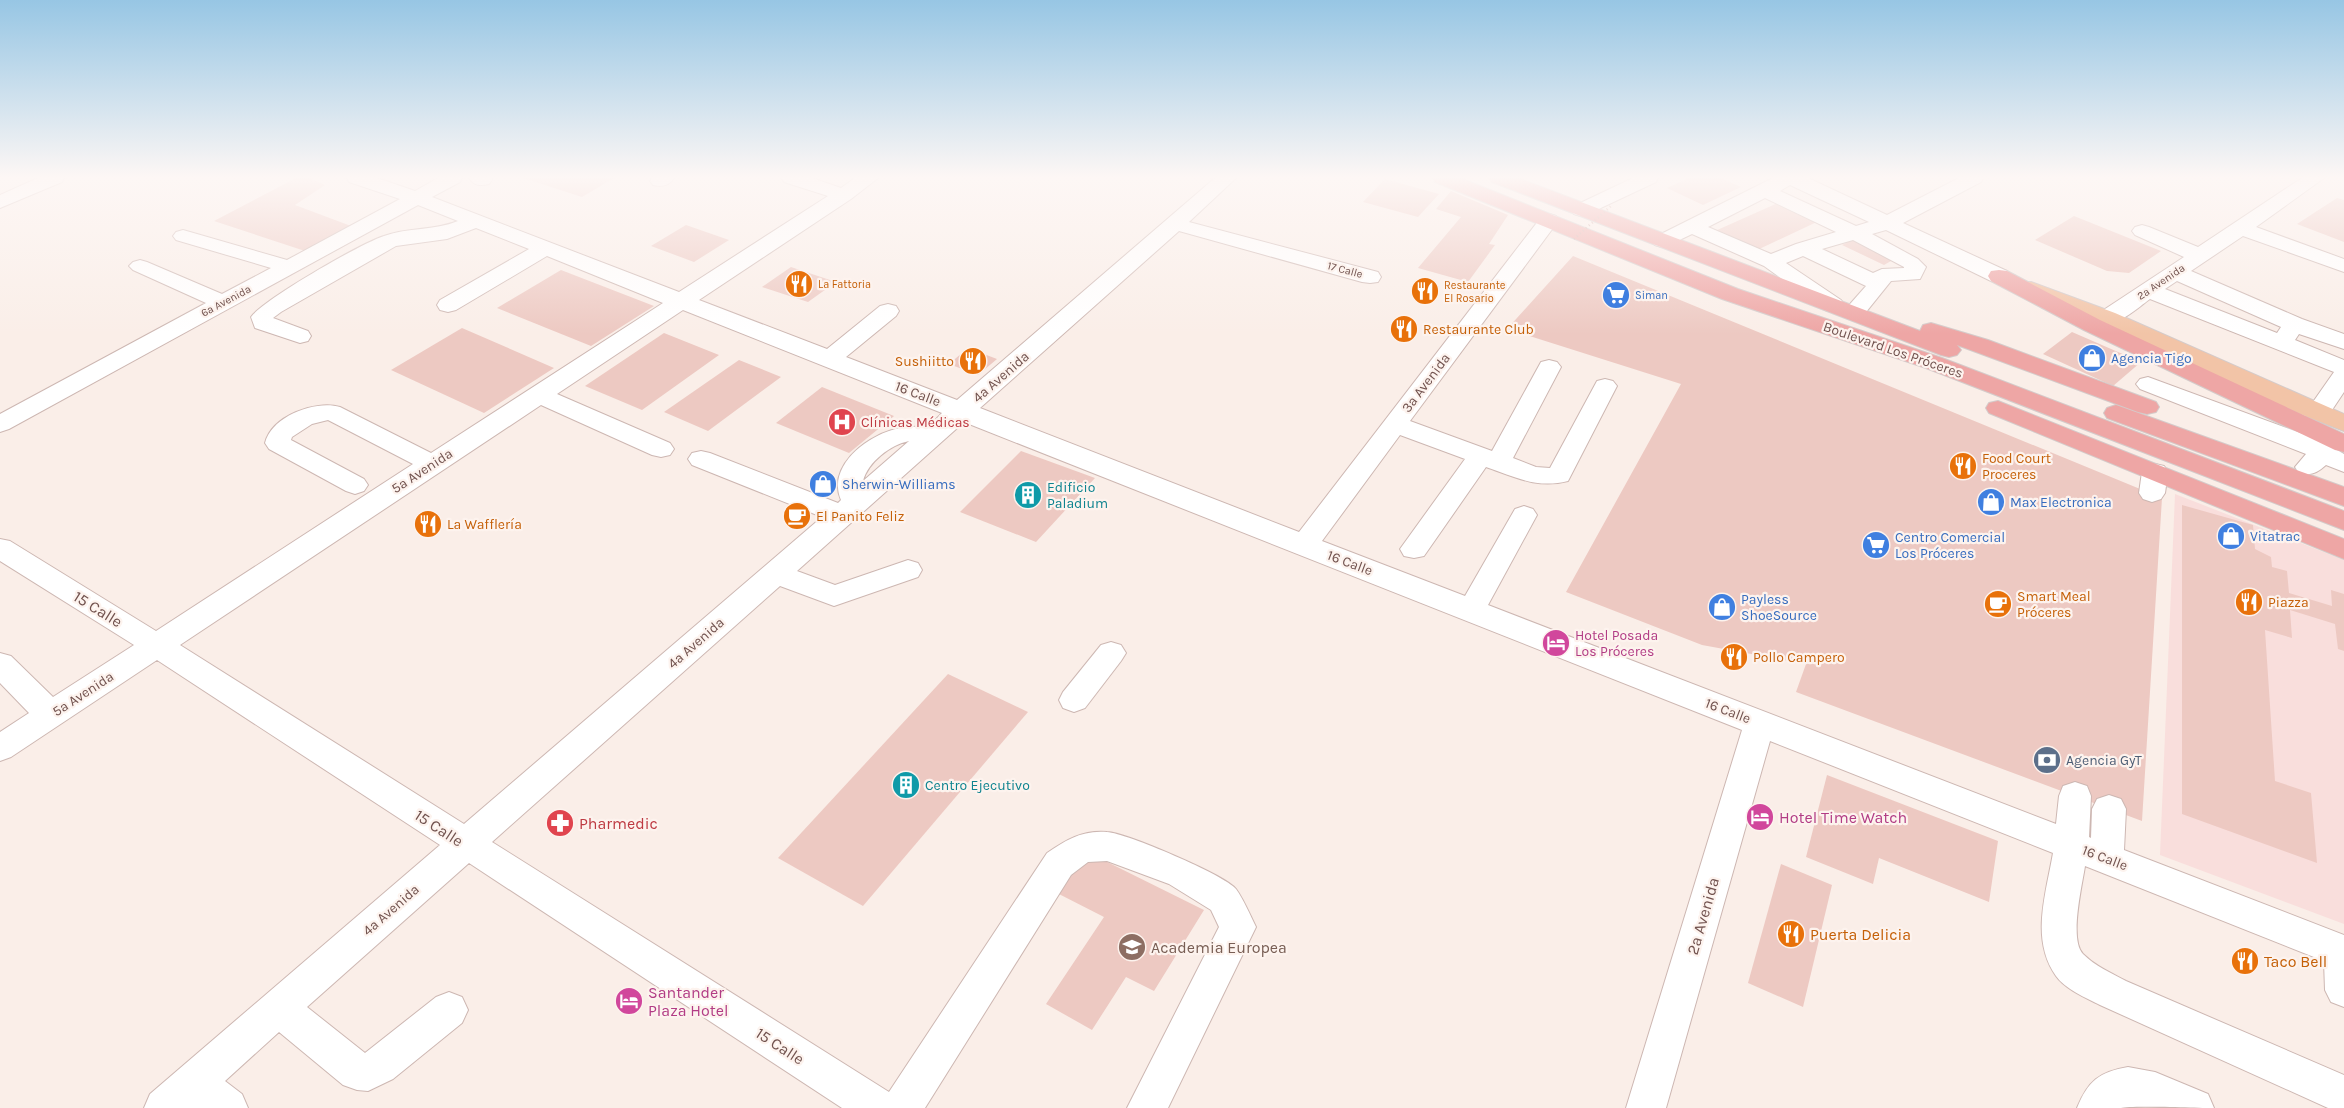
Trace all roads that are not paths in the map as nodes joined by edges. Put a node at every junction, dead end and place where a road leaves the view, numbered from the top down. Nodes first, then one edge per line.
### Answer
1 (358, 230) edge
2 (464, 230) edge
3 (512, 230) edge
4 (791, 230) edge
5 (1169, 230) edge
6 (1223, 230) edge
7 (1243, 230) edge
8 (1542, 230) edge
9 (1573, 230) edge
10 (1632, 230) edge
11 (1690, 230) edge
12 (1698, 230) edge
13 (1850, 230) edge
14 (1863, 230) edge
15 (1902, 230) edge
16 (2239, 230) edge
17 (2246, 230) edge
18 (2142, 231) dead end
19 (1855, 232) junction
20 (183, 236) dead end
21 (1662, 241) junction
22 (1325, 247) dead end
23 (546, 248) junction
24 (1803, 248) junction
25 (2200, 256) junction
26 (1771, 262) junction
27 (140, 266) dead end
28 (2344, 266) edge
29 (289, 267) junction
30 (2175, 272) junction
31 (1999, 276) junction
32 (1370, 277) dead end
33 (1879, 284) junction
34 (2148, 290) junction
35 (1730, 294) junction
36 (682, 301) junction
37 (224, 303) junction
38 (448, 305) dead end
39 (1833, 305) junction
40 (888, 311) dead end
41 (1858, 314) junction
42 (2107, 318) junction
43 (2288, 334) junction
44 (300, 336) dead end
45 (2344, 342) edge
46 (829, 359) junction
47 (1549, 367) dead end
48 (2344, 368) edge
49 (2344, 375) edge
50 (2148, 384) dead end
51 (1605, 386) dead end
52 (538, 396) junction
53 (2312, 410) junction
54 (962, 411) junction
55 (2344, 423) edge
56 (0, 424) edge
57 (1395, 424) junction
58 (661, 450) dead end
59 (2330, 457) edge
60 (1490, 458) junction
61 (701, 460) dead end
62 (434, 464) junction
63 (2344, 480) edge
64 (355, 485) dead end
65 (2344, 497) edge
66 (849, 509) junction
67 (1524, 516) dead end
68 (2344, 521) edge
69 (1304, 545) junction
70 (0, 548) edge
71 (1414, 550) dead end
72 (2344, 550) edge
73 (908, 570) dead end
74 (776, 573) junction
75 (1471, 610) junction
76 (157, 646) junction
77 (1111, 653) dead end
78 (4, 676) edge
79 (1074, 700) dead end
80 (51, 715) junction
81 (1760, 723) junction
82 (0, 748) edge
83 (2075, 796) dead end
84 (2110, 809) dead end
85 (465, 844) junction
86 (2071, 845) junction
87 (2107, 859) junction
88 (2342, 952) edge
89 (2344, 990) edge
90 (279, 1008) junction
91 (449, 1010) dead end
92 (194, 1082) junction
93 (2344, 1095) edge
94 (164, 1108) edge
95 (228, 1108) edge
96 (878, 1108) edge
97 (902, 1108) edge
98 (1147, 1108) edge
99 (1646, 1108) edge
100 (2097, 1108) edge
101 (2194, 1108) edge

1 - 29 street, 6a Avenida
2 - 44 street
3 - 23 street, 16 Calle
4 - 36 street, 5a Avenida
5 - 54 street, 4a Avenida
6 - 32 street, 17 Calle
7 - 22 street
8 - 57 street, 3a Avenida
9 - 35 highway, Boulevard Los Próceres
10 - 21 highway, Boulevard Los Próceres
11 - 21 street
12 - 26 street
13 - 19 street
14 - 19 street
15 - 31 street
16 - 25 street, 2a Avenida
17 - 28 street
18 - 25 street
19 - 24 street
19 - 33 street
20 - 29 street
21 - 39 highway, Boulevard Los Próceres
23 - 36 street, 16 Calle
23 - 38 street
24 - 26 street
24 - 33 street
25 - 30 street, 2a Avenida
26 - 39 street
27 - 37 street
29 - 37 street, 6a Avenida
30 - 34 street, 2a Avenida
30 - 43 street
31 - 42 main road
31 - 59 highway
33 - 41 street
34 - 42 street, 2a Avenida
34 - 43 street
35 - 68 highway, Boulevard Los Próceres
35 - 72 highway
36 - 46 street, 16 Calle
36 - 52 street, 5a Avenida
37 - 56 street, 6a Avenida
39 - 41 highway, Boulevard Los Próceres
40 - 46 street
41 - 59 highway
41 - 65 highway, Boulevard Los Próceres
42 - 53 main road
43 - 45 street
43 - 48 street
46 - 54 street, 16 Calle
47 - 60 street
49 - 53 street
50 - 59 street
51 - 60 street
52 - 58 street
52 - 62 street, 5a Avenida
53 - 55 main road
54 - 66 street, 4a Avenida
54 - 69 street, 16 Calle
57 - 60 street
57 - 69 street, 3a Avenida
59 - 63 highway
60 - 71 street
61 - 66 street
62 - 64 street
62 - 76 street, 5a Avenida
66 - 74 street, 4a Avenida
67 - 75 street
69 - 75 street, 16 Calle
70 - 76 street, 15 Calle
73 - 74 street
74 - 85 street, 4a Avenida
75 - 81 street, 16 Calle
76 - 80 street, 5a Avenida
76 - 85 street, 15 Calle
77 - 79 street
78 - 80 street
80 - 82 street, 5a Avenida
81 - 86 street, 16 Calle
81 - 99 street, 2a Avenida
83 - 86 street
84 - 87 street
85 - 90 street, 4a Avenida
85 - 96 street, 15 Calle
86 - 87 street, 16 Calle
86 - 93 street
87 - 88 street, 16 Calle
88 - 89 street
90 - 91 street
90 - 92 street, 4a Avenida
92 - 94 street, 4a Avenida
92 - 95 street
97 - 98 street
100 - 101 street

